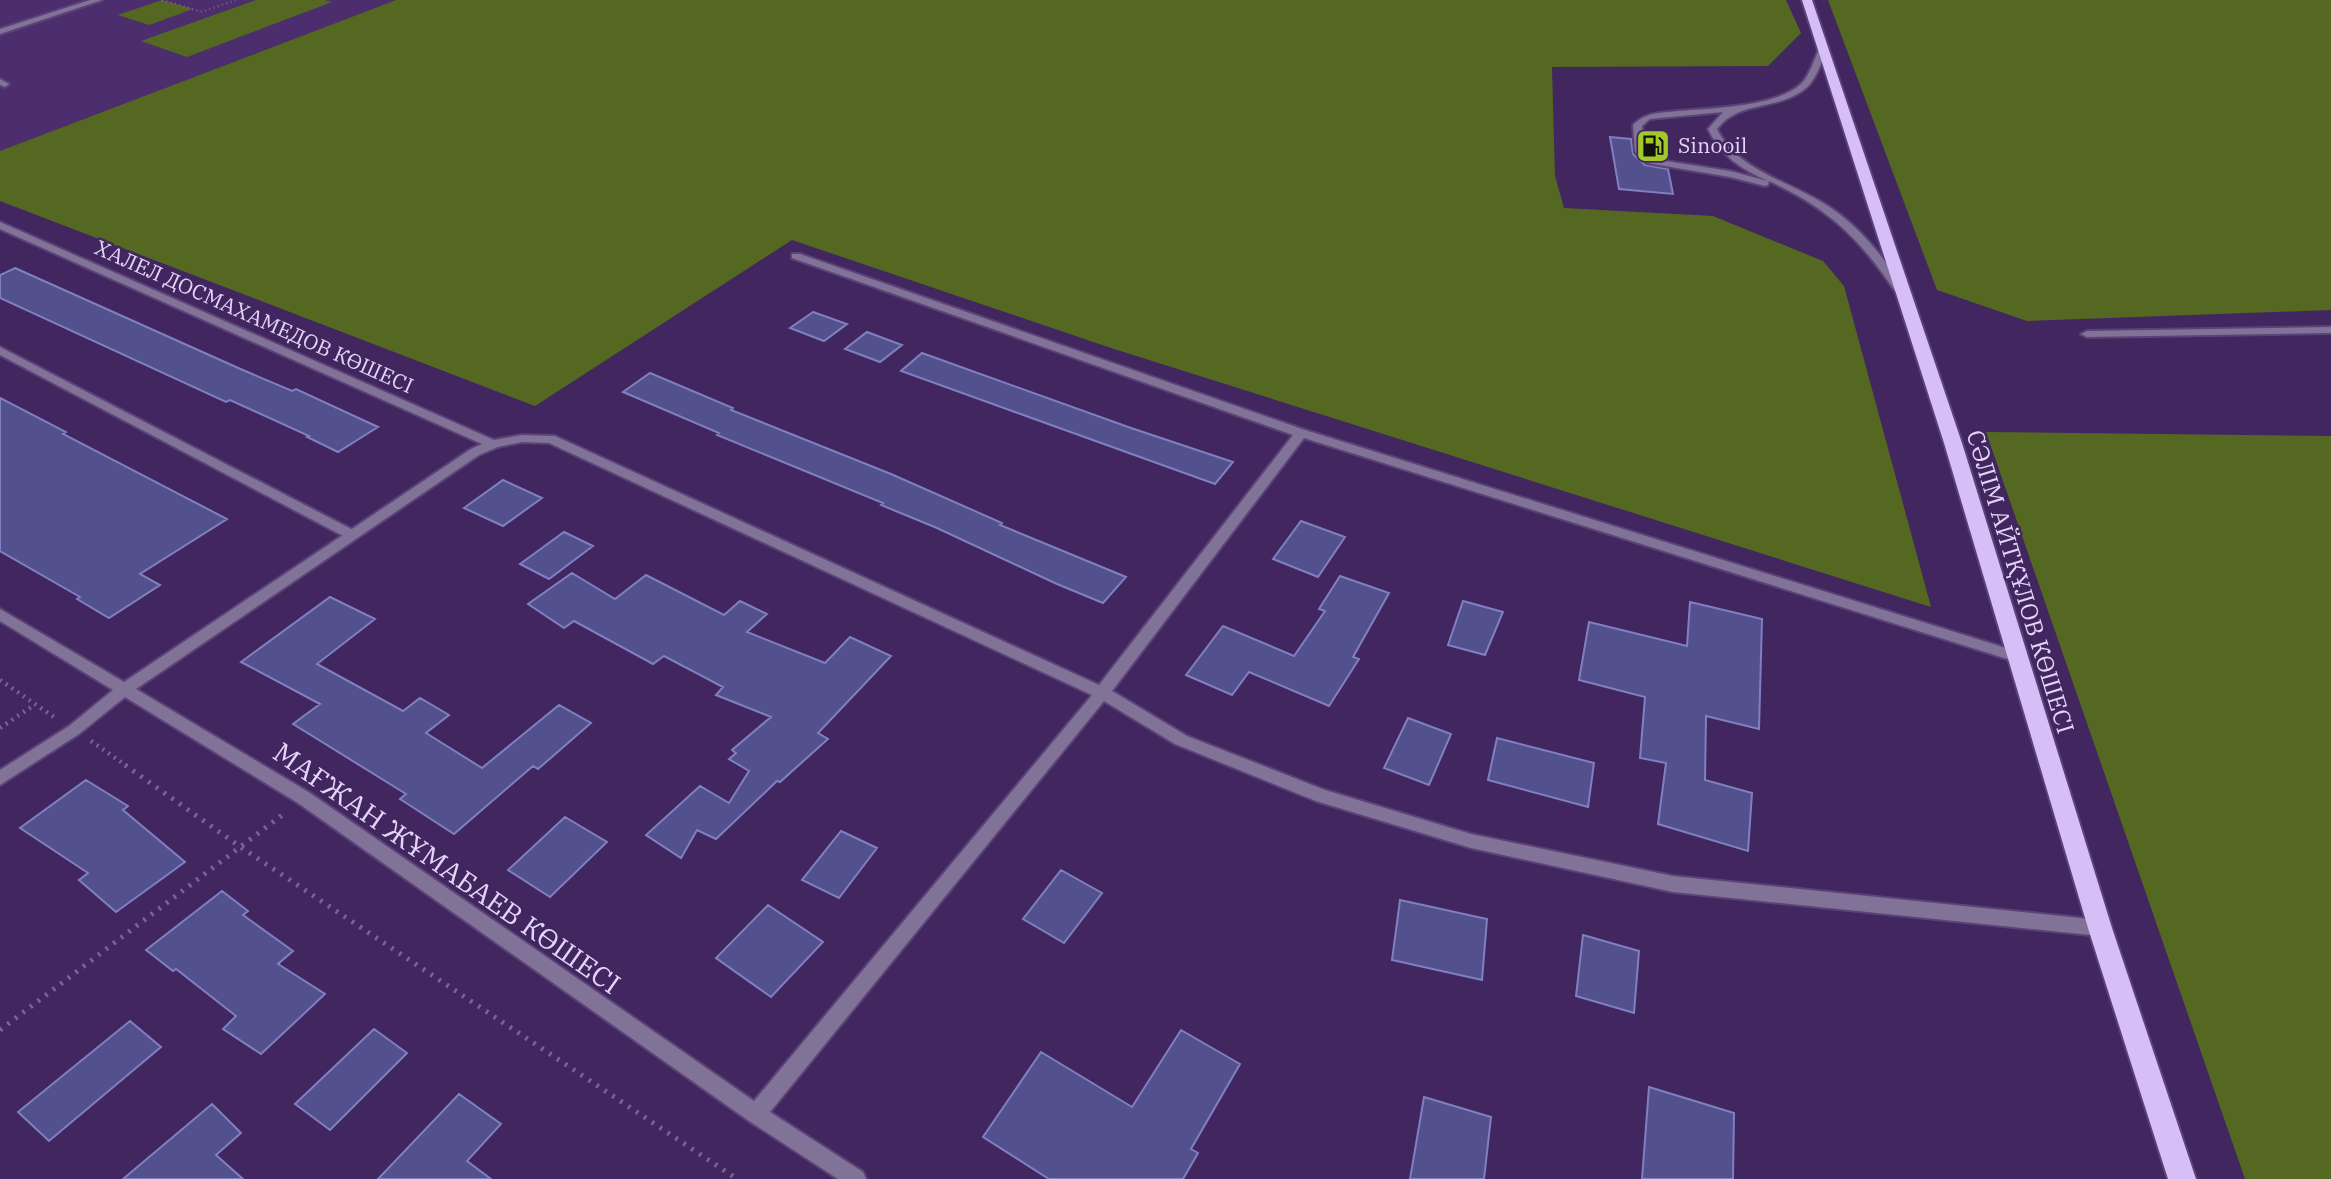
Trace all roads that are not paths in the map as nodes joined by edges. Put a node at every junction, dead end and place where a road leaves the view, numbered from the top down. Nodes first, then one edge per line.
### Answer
1 (98, 0) edge
2 (1807, 0) edge
3 (0, 32) edge
4 (1823, 50) junction
5 (1744, 106) junction
6 (0, 225) edge
7 (1851, 228) junction
8 (796, 256) dead end
9 (1905, 297) junction
10 (2331, 330) edge
11 (2087, 334) dead end
12 (0, 350) edge
13 (1301, 433) junction
14 (492, 444) junction
15 (352, 535) junction
16 (0, 614) edge
17 (2017, 657) junction
18 (126, 688) junction
19 (1102, 693) junction
20 (0, 778) edge
21 (2100, 928) junction
22 (756, 1114) junction
23 (856, 1179) edge
24 (2182, 1179) edge

1 - 3 street
2 - 4 highway, СӘЛІМ АЙТҚҰЛОВ КӨШЕСІ
4 - 5 street
4 - 9 highway, СӘЛІМ АЙТҚҰЛОВ КӨШЕСІ
5 - 7 street
5 - 7 street
6 - 14 street, ХАЛЕЛ ДОСМАХАМЕДОВ КӨШЕСІ
7 - 9 street
8 - 13 street
9 - 17 highway, СӘЛІМ АЙТҚҰЛОВ КӨШЕСІ
10 - 11 street
12 - 15 street
13 - 17 street
13 - 19 street
14 - 15 street
14 - 19 street
15 - 18 street
16 - 18 street, МАҒЖАН ЖҰМАБАЕВ КӨШЕСІ
17 - 21 highway, СӘЛІМ АЙТҚҰЛОВ КӨШЕСІ
18 - 20 street
18 - 22 street, МАҒЖАН ЖҰМАБАЕВ КӨШЕСІ
19 - 21 street
19 - 22 street
21 - 24 highway, СӘЛІМ АЙТҚҰЛОВ КӨШЕСІ
22 - 23 street, МАҒЖАН ЖҰМАБАЕВ КӨШЕСІ

